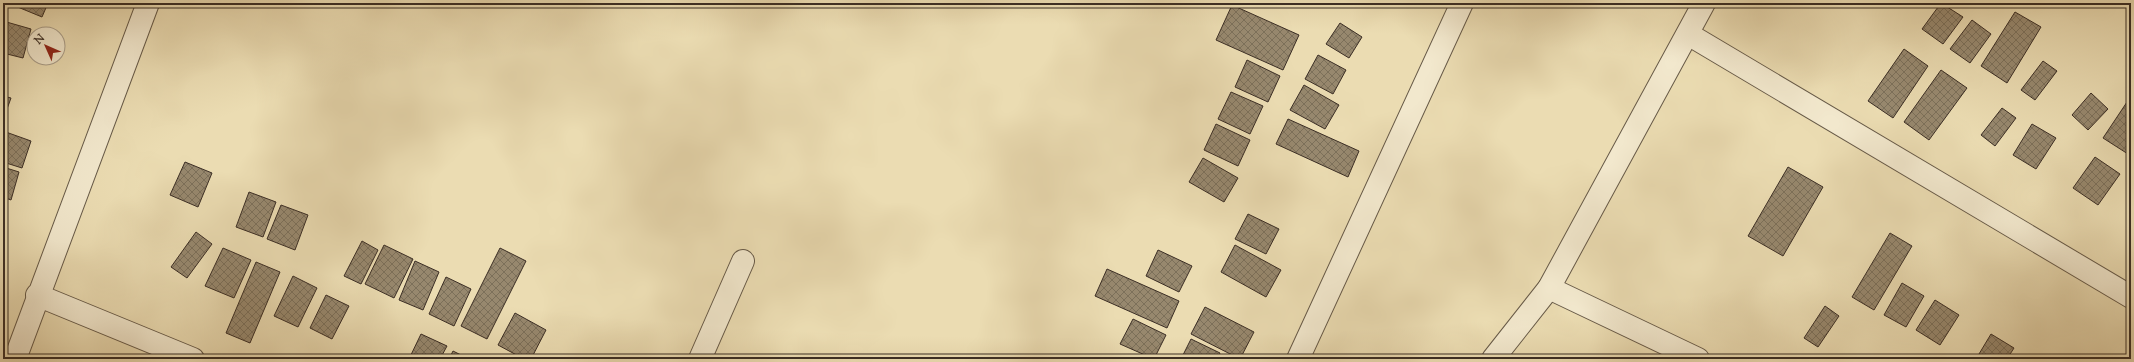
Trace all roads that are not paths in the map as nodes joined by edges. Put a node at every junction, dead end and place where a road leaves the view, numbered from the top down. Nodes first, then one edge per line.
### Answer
1 (148, 3) edge
2 (1462, 3) edge
3 (1704, 3) edge
4 (1688, 34) junction
5 (743, 261) dead end
6 (1549, 288) junction
7 (37, 295) junction
8 (2131, 297) edge
9 (14, 359) edge
10 (193, 359) edge
11 (700, 359) edge
12 (1298, 359) edge
13 (1493, 359) edge
14 (1698, 359) edge

1 - 7 street
2 - 12 street
3 - 4 street
4 - 6 street
4 - 8 street
5 - 11 street
6 - 13 street
6 - 14 street
7 - 9 street
7 - 10 street

